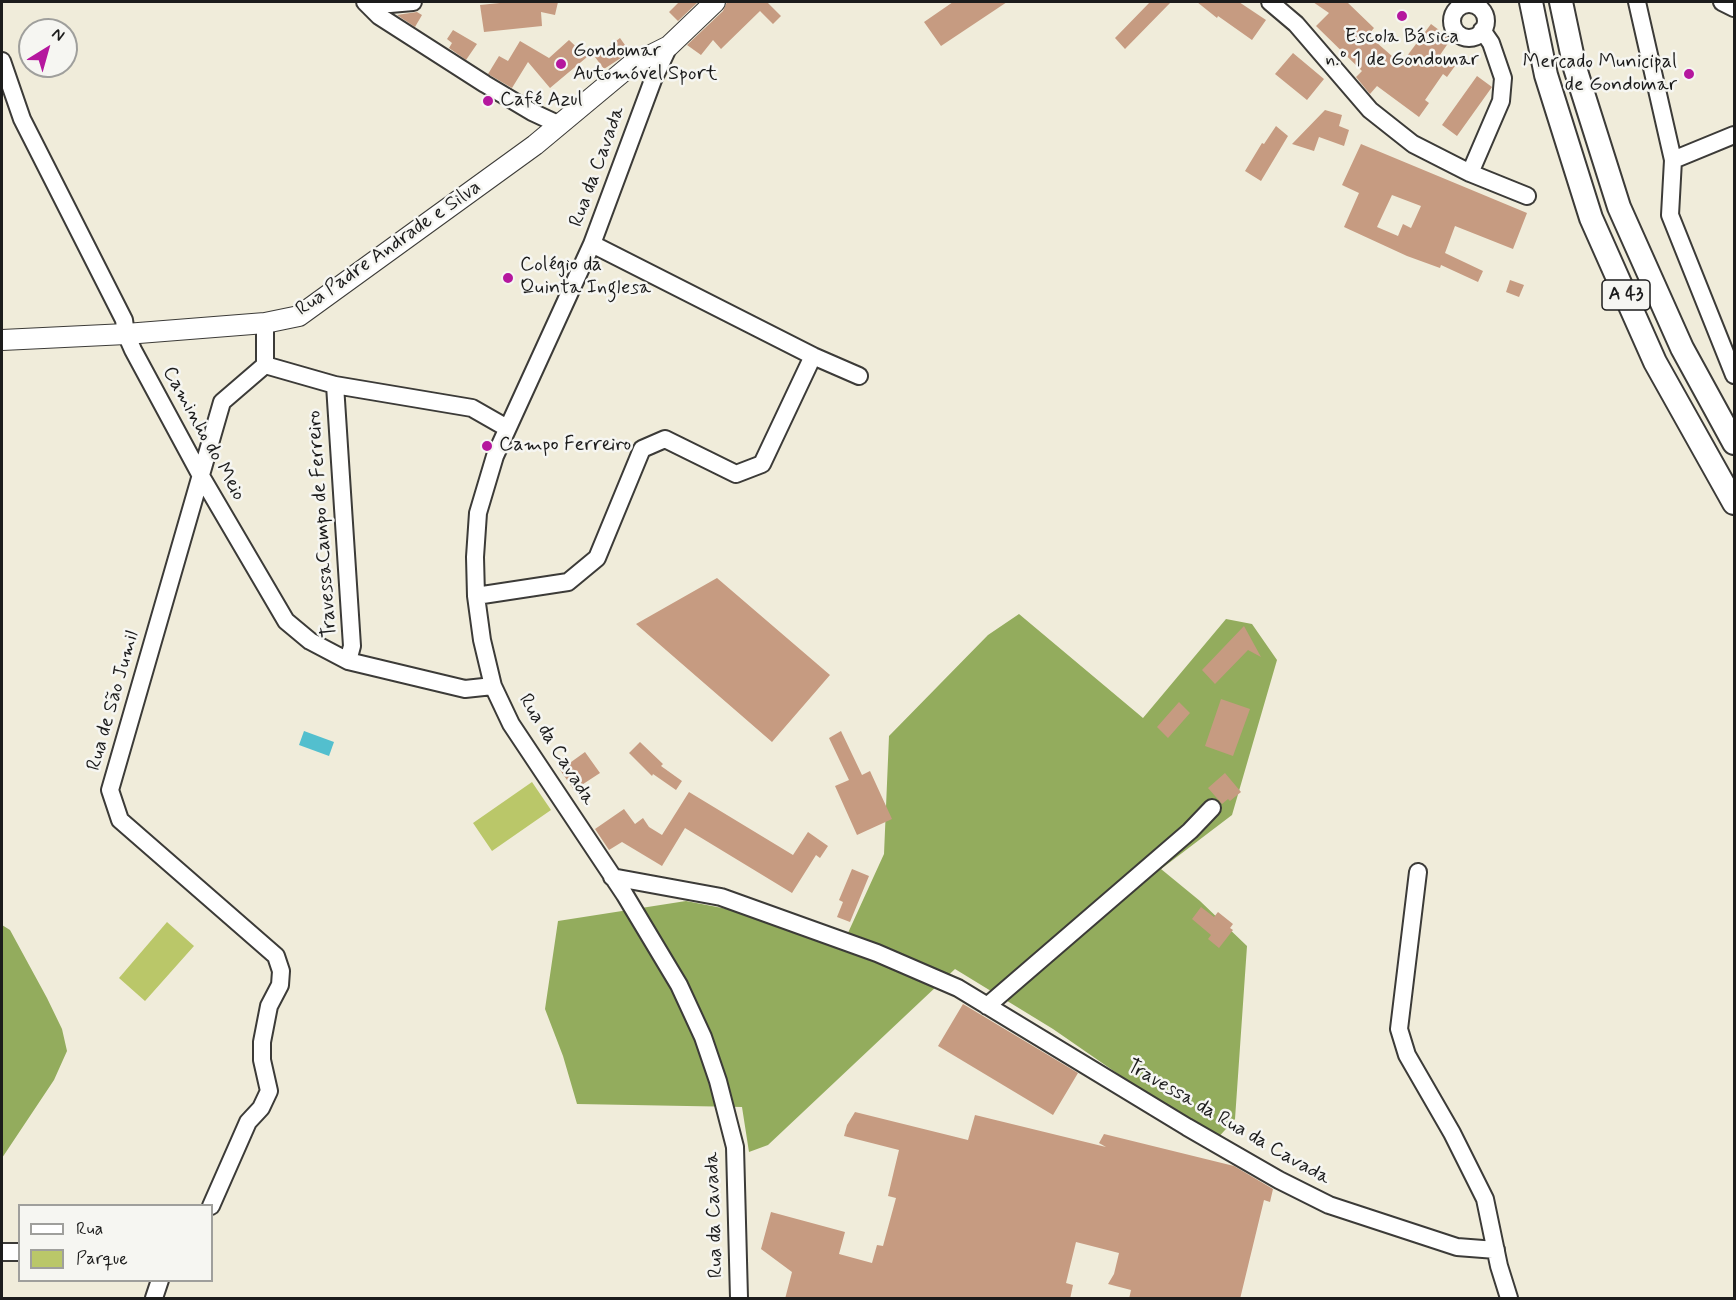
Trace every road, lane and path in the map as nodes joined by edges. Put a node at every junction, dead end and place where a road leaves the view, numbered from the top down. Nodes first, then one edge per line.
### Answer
1 (366, 2) edge
2 (413, 2) edge
3 (715, 2) edge
4 (1270, 2) edge
5 (1531, 2) edge
6 (1561, 2) edge
7 (1637, 2) edge
8 (1722, 2) edge
9 (1734, 8) edge
10 (1482, 30) dead end
11 (669, 46) junction
12 (2, 60) edge
13 (560, 125) junction
14 (1734, 135) edge
15 (1673, 160) junction
16 (1470, 173) junction
17 (1527, 196) dead end
18 (592, 244) junction
19 (265, 323) junction
20 (126, 334) junction
21 (2, 340) edge
22 (813, 356) junction
23 (265, 365) junction
24 (1734, 375) edge
25 (859, 376) dead end
26 (335, 385) junction
27 (507, 428) junction
28 (1734, 443) edge
29 (201, 476) junction
30 (1734, 503) edge
31 (476, 596) junction
32 (348, 661) junction
33 (493, 686) junction
34 (1212, 808) dead end
35 (1418, 872) dead end
36 (612, 877) junction
37 (987, 1006) junction
38 (212, 1204) edge
39 (1496, 1250) junction
40 (2, 1252) edge
41 (18, 1252) edge
42 (159, 1282) edge
43 (154, 1299) edge
44 (739, 1299) edge
45 (1509, 1299) edge

1 - 2 street
1 - 13 street
3 - 11 main road, Rua Padre Andrade e Silva
4 - 16 street
5 - 30 highway, A 43
6 - 28 highway, A 43
7 - 15 street
8 - 9 street
10 - 16 street
11 - 13 main road, Rua Padre Andrade e Silva
11 - 18 street, Rua da Cavada
12 - 20 street, Caminho do Meio
13 - 19 main road, Rua Padre Andrade e Silva
14 - 15 street
15 - 24 street
16 - 17 street
18 - 22 street
18 - 27 street, Rua da Cavada
19 - 20 main road, Rua Padre Andrade e Silva
19 - 23 street
20 - 21 main road, Rua Padre Andrade e Silva
20 - 29 street, Caminho do Meio
22 - 25 street
22 - 31 street
23 - 26 street
23 - 29 street, Rua de São Jumil
26 - 27 street
26 - 32 street, TravessaCampo de Ferreiro
27 - 31 street, Rua da Cavada
29 - 32 street, Caminho do Meio
29 - 38 street, Rua de São Jumil
31 - 33 street, Rua da Cavada
32 - 33 street, Caminho do Meio
33 - 36 street, Rua da Cavada
34 - 37 street
35 - 39 street
36 - 37 street, Travessa da Rua da Cavada
36 - 44 street, Rua da Cavada
37 - 39 street, Travessa da Rua da Cavada
39 - 45 street
40 - 41 street
42 - 43 street

